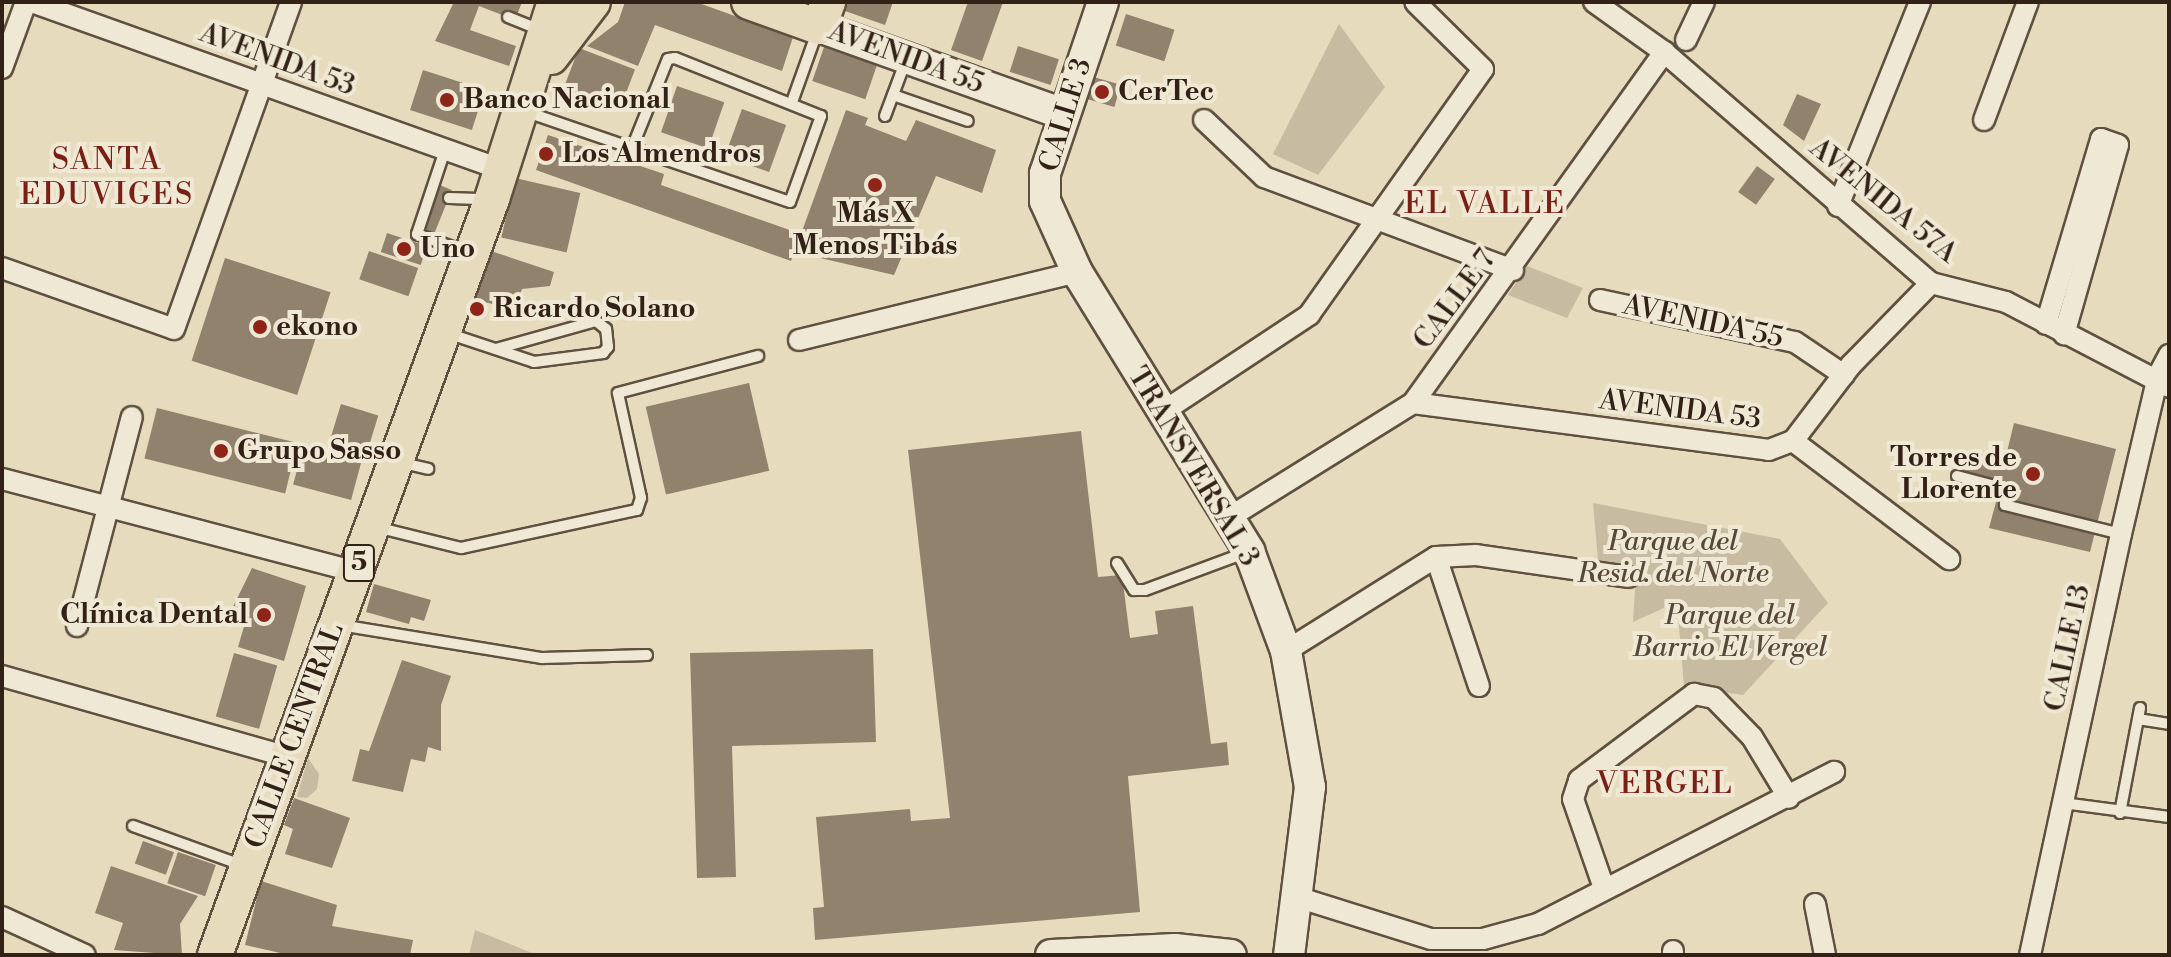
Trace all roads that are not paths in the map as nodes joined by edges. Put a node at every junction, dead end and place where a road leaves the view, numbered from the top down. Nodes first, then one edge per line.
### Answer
1 (291, 2) edge
2 (593, 2) edge
3 (749, 2) edge
4 (1103, 2) edge
5 (1415, 2) edge
6 (1594, 2) edge
7 (1704, 2) edge
8 (1920, 2) edge
9 (2028, 2) edge
10 (25, 3) edge
11 (823, 14) edge
12 (508, 17) dead end
13 (550, 17) edge
14 (1686, 40) dead end
15 (1664, 52) junction
16 (906, 58) junction
17 (3, 64) edge
18 (262, 84) junction
19 (893, 95) junction
20 (792, 102) junction
21 (523, 110) junction
22 (1064, 114) junction
23 (885, 116) dead end
24 (1204, 120) dead end
25 (1984, 120) dead end
26 (968, 121) dead end
27 (632, 148) junction
28 (445, 150) junction
29 (497, 184) junction
30 (449, 198) dead end
31 (1838, 206) junction
32 (1373, 222) junction
33 (472, 254) junction
34 (2, 268) edge
35 (1513, 270) junction
36 (1077, 272) junction
37 (1931, 283) junction
38 (1600, 300) dead end
39 (2055, 329) junction
40 (443, 332) junction
41 (799, 340) dead end
42 (496, 349) junction
43 (2169, 355) edge
44 (758, 356) dead end
45 (1844, 375) junction
46 (2163, 382) edge
47 (1413, 403) junction
48 (1161, 413) junction
49 (132, 417) dead end
50 (1793, 441) junction
51 (1957, 476) dead end
52 (2, 479) edge
53 (110, 507) junction
54 (1230, 517) junction
55 (372, 526) junction
56 (2121, 534) junction
57 (1249, 551) junction
58 (1436, 557) junction
59 (1949, 559) dead end
60 (1117, 563) dead end
61 (356, 572) junction
62 (1628, 577) dead end
63 (336, 624) junction
64 (77, 626) dead end
65 (1286, 651) junction
66 (647, 655) dead end
67 (2, 676) edge
68 (1479, 686) dead end
69 (2169, 724) edge
70 (288, 757) junction
71 (1834, 772) dead end
72 (1789, 798) junction
73 (2063, 803) junction
74 (2120, 813) junction
75 (2169, 817) edge
76 (133, 826) dead end
77 (247, 867) junction
78 (1604, 888) junction
79 (1300, 898) junction
80 (1815, 904) dead end
81 (2, 917) edge
82 (85, 955) edge
83 (215, 955) edge
84 (1051, 955) edge
85 (1231, 955) edge
86 (1289, 955) edge
87 (1825, 955) edge
88 (2030, 955) edge

1 - 18 street
2 - 21 main road, CALLE CENTRAL / 5
3 - 11 main road, AVENIDA 55
4 - 22 street, CALLE 3
5 - 32 street
6 - 15 street, AVENIDA 57A
7 - 14 street
8 - 31 street
9 - 25 street
10 - 17 street
10 - 18 street, AVENIDA 53
11 - 16 street, AVENIDA 55
11 - 20 lane
12 - 13 lane
13 - 21 main road, CALLE CENTRAL / 5
15 - 31 street, AVENIDA 57A
15 - 35 street, CALLE 7
16 - 19 lane
16 - 22 street, AVENIDA 55
18 - 28 street, AVENIDA 53
18 - 34 street
19 - 23 lane
19 - 26 lane
20 - 27 lane
20 - 27 lane
21 - 27 lane
21 - 29 main road, CALLE CENTRAL / 5
22 - 36 street, CALLE 3
24 - 32 street
28 - 29 street, AVENIDA 53
28 - 33 lane
29 - 30 lane
29 - 33 main road, CALLE CENTRAL / 5
31 - 37 street, AVENIDA 57A
32 - 35 street
32 - 48 street
33 - 40 main road, CALLE CENTRAL / 5
35 - 47 street, CALLE 7
36 - 41 street
36 - 48 street, TRANSVERSAL 3
37 - 39 street, AVENIDA 57A
37 - 45 street
38 - 45 street, AVENIDA 55
39 - 39 street
39 - 46 street, AVENIDA 57A
40 - 42 lane
40 - 55 main road, CALLE CENTRAL / 5
42 - 42 lane
43 - 46 street, CALLE 13
44 - 55 lane
45 - 50 street
46 - 56 street, CALLE 13
47 - 50 street, AVENIDA 53
47 - 54 street, CALLE 7
48 - 54 street, TRANSVERSAL 3
49 - 53 street
50 - 59 street, AVENIDA 53
51 - 56 lane
52 - 53 street
53 - 61 street
53 - 64 street
54 - 57 street, TRANSVERSAL 3
55 - 61 main road, CALLE CENTRAL / 5
56 - 73 street, CALLE 13
57 - 60 lane
57 - 65 street, TRANSVERSAL 3
58 - 62 street
58 - 65 street
58 - 68 street
61 - 63 main road, CALLE CENTRAL / 5
63 - 66 lane
63 - 70 main road, CALLE CENTRAL / 5
65 - 79 street, TRANSVERSAL 3
67 - 70 street
69 - 74 lane
70 - 77 main road, CALLE CENTRAL / 5
71 - 72 street
72 - 78 street
72 - 78 street
73 - 74 lane
73 - 88 street, CALLE 13
74 - 75 lane
76 - 77 lane
77 - 83 main road, CALLE CENTRAL / 5
78 - 79 street
79 - 86 street, TRANSVERSAL 3
80 - 87 street
81 - 82 street
84 - 85 street

